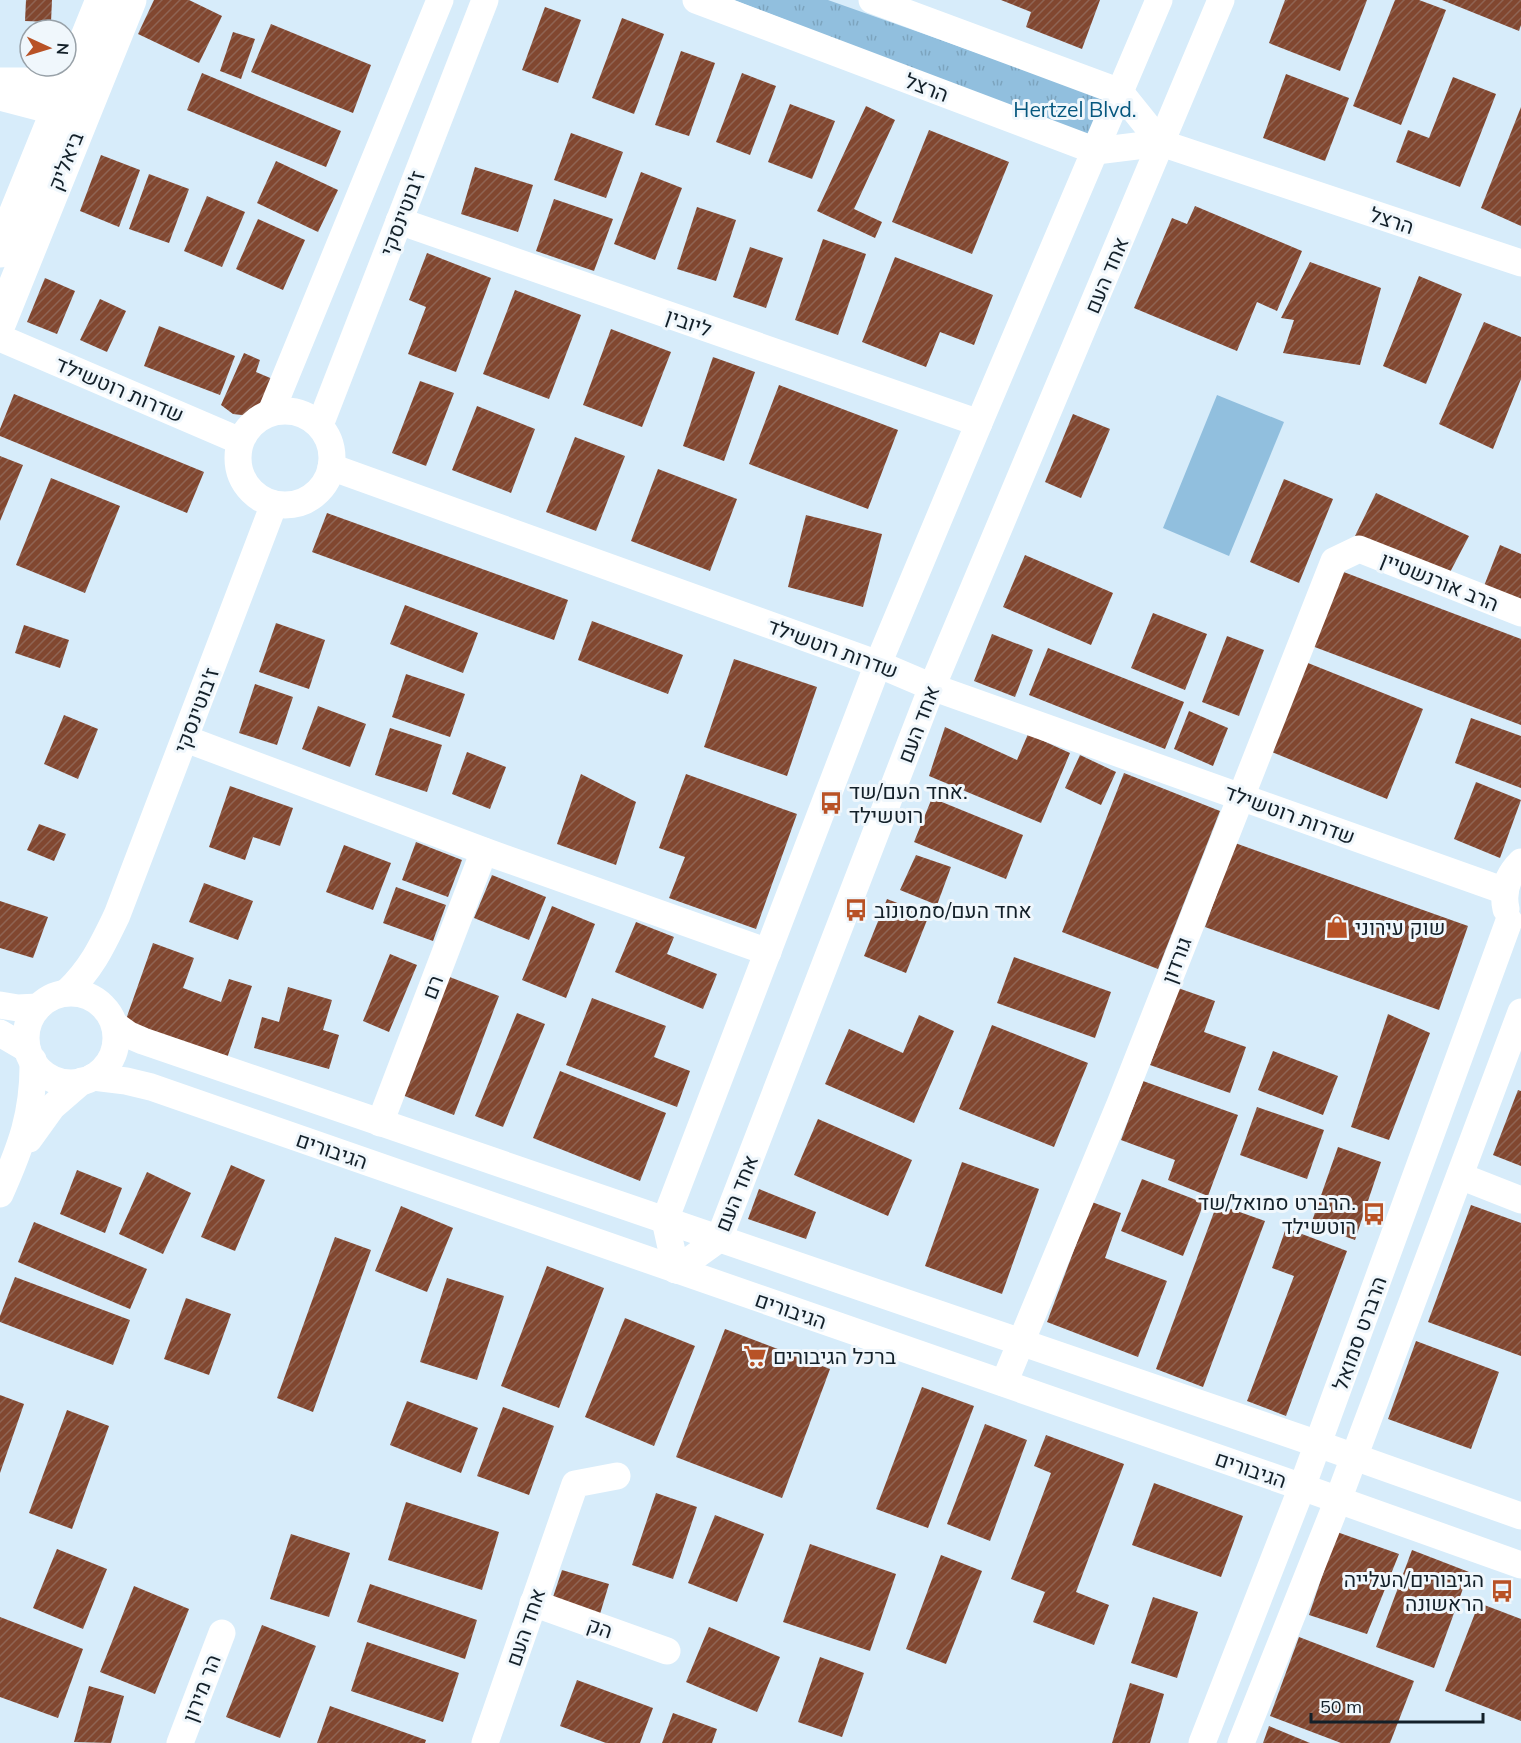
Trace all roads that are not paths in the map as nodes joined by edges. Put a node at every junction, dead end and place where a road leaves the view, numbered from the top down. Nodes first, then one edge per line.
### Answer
1 (102, 0) edge
2 (130, 0) edge
3 (440, 0) edge
4 (485, 0) edge
5 (696, 0) edge
6 (872, 0) edge
7 (1159, 0) edge
8 (1221, 0) edge
9 (909, 6) edge
10 (0, 81) edge
11 (1120, 92) junction
12 (0, 97) edge
13 (70, 103) junction
14 (1161, 143) junction
15 (1096, 151) junction
16 (399, 221) junction
17 (0, 251) edge
18 (1521, 263) edge
19 (0, 322) edge
20 (0, 338) edge
21 (271, 412) junction
22 (978, 423) junction
23 (320, 425) junction
24 (240, 441) junction
25 (331, 467) junction
26 (274, 504) junction
27 (1359, 549) joint
28 (1521, 614) edge
29 (878, 664) junction
30 (932, 687) junction
31 (186, 739) junction
32 (1240, 796) junction
33 (484, 852) junction
34 (1521, 862) edge
35 (1505, 891) junction
36 (117, 915) junction
37 (1515, 928) edge
38 (768, 952) junction
39 (67, 992) junction
40 (0, 1005) edge
41 (38, 1007) junction
42 (1521, 1012) edge
43 (111, 1018) junction
44 (0, 1033) edge
45 (30, 1055) junction
46 (88, 1079) junction
47 (380, 1123) junction
48 (15, 1161) junction
49 (1460, 1176) junction
50 (0, 1194) edge
51 (1521, 1200) edge
52 (665, 1220) junction
53 (719, 1239) junction
54 (676, 1270) junction
55 (1021, 1342) junction
56 (1004, 1383) junction
57 (1318, 1444) junction
58 (1354, 1457) junction
59 (617, 1476) dead end
60 (1302, 1487) junction
61 (1338, 1500) junction
62 (1521, 1516) edge
63 (1521, 1565) edge
64 (533, 1603) junction
65 (222, 1634) dead end
66 (668, 1651) dead end
67 (180, 1743) edge
68 (485, 1743) edge
69 (1202, 1743) edge
70 (1241, 1743) edge

1 - 13 main road, ביאליק
2 - 13 main road, ביאליק
3 - 21 street
4 - 16 street, ז'בוטינסקי
5 - 15 street, הרצל
6 - 9 street
7 - 11 street
8 - 14 street, אחד העם
9 - 11 street
10 - 13 street
11 - 14 street
11 - 15 street
12 - 13 street
13 - 17 main road, ביאליק
13 - 19 main road, ביאליק
14 - 15 street, הרצל
14 - 18 street, הרצל
14 - 30 street, אחד העם
15 - 22 street
16 - 22 street, ליובין
16 - 23 street, ז'בוטינסקי
20 - 24 street, שדרות רוטשילד
21 - 23 street
21 - 24 street
22 - 29 street
23 - 25 street
24 - 26 street
25 - 26 street
25 - 29 street, שדרות רוטשילד
26 - 31 street, ז'בוטינסקי
27 - 28 street, הרב אורנשטיין
27 - 32 street, גורדון
29 - 30 street, שדרות רוטשילד
29 - 38 street
30 - 32 street, שדרות רוטשילד
30 - 53 street, אחד העם
31 - 33 street
31 - 36 street, ז'בוטינסקי
32 - 35 street, שדרות רוטשילד
32 - 55 street, גורדון
33 - 38 street
33 - 47 street, רם
34 - 35 street
35 - 37 street
36 - 39 street, ז'בוטינסקי
36 - 43 street, ז'בוטינסקי
37 - 57 street, הרברט סמואל
38 - 52 street
39 - 41 street
39 - 43 street
40 - 41 street
41 - 45 street
42 - 49 street, הרברט סמואל
43 - 46 street
43 - 47 street, הגיבורים
44 - 45 street
45 - 46 street
45 - 48 street
46 - 48 street
46 - 54 street, הגיבורים
47 - 52 street, הגיבורים
48 - 50 street
49 - 51 street
49 - 58 street, הרברט סמואל
52 - 53 street, הגיבורים
52 - 54 street
53 - 54 street, אחד העם
53 - 55 street, הגיבורים
54 - 56 street, הגיבורים
55 - 56 street, גורדון
55 - 57 street, הגיבורים
56 - 60 street, הגיבורים
57 - 58 street, הגיבורים
57 - 60 street, הרברט סמואל
58 - 61 street, הרברט סמואל
58 - 62 street, הגיבורים
59 - 64 street, אחד העם
60 - 61 street, הגיבורים
60 - 69 street, הרברט סמואל
61 - 63 street, הגיבורים
61 - 70 street, הרברט סמואל
64 - 66 street, הק
64 - 68 street, אחד העם
65 - 67 street, הר מירון

